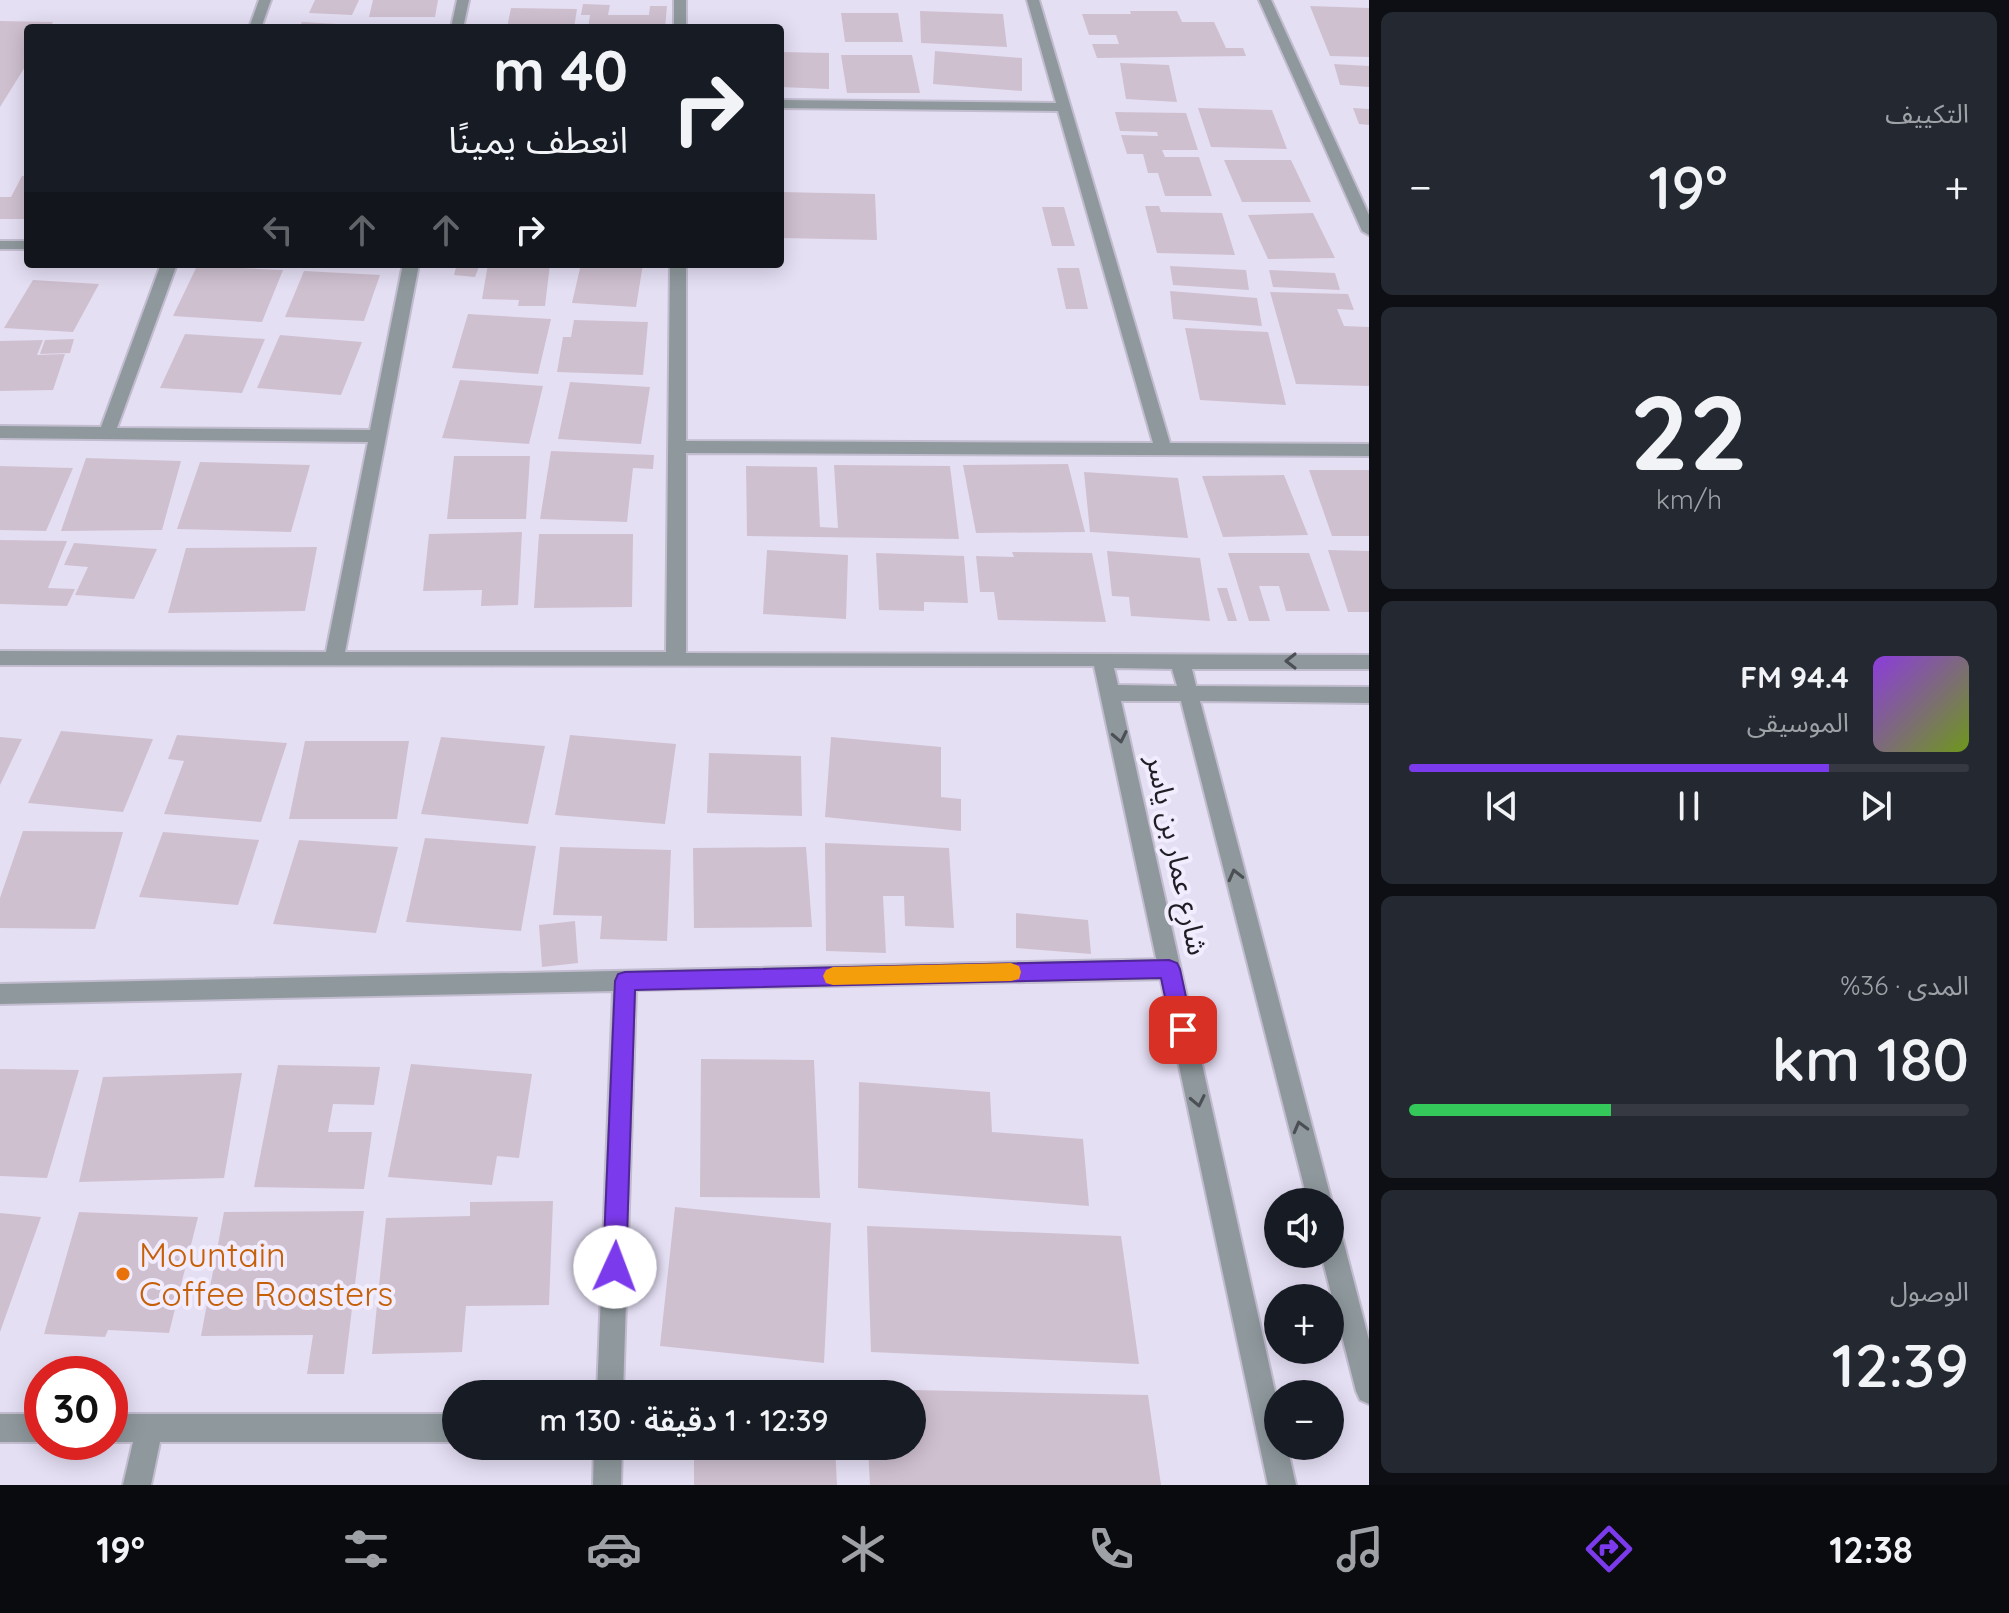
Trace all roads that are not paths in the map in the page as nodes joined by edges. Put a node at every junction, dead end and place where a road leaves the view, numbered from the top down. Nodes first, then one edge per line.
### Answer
1 (265, 0) edge
2 (463, 0) edge
3 (680, 0) edge
4 (1033, 0) edge
5 (1265, 0) edge
6 (256, 24) edge
7 (458, 24) edge
8 (680, 24) edge
9 (784, 104) edge
10 (1064, 107) junction
11 (1369, 231) edge
12 (0, 245) edge
13 (24, 245) edge
14 (168, 268) edge
15 (410, 268) edge
16 (678, 268) edge
17 (0, 432) edge
18 (107, 433) junction
19 (378, 436) junction
20 (677, 447) junction
21 (1163, 449) junction
22 (1369, 450) edge
23 (0, 658) edge
24 (334, 659) junction
25 (676, 660) junction
26 (1103, 661) junction
27 (1180, 661) junction
28 (1369, 662) edge
29 (1110, 693) junction
30 (1188, 694) junction
31 (1369, 695) edge
32 (1169, 969) junction
33 (625, 981) junction
34 (0, 994) edge
35 (1316, 1188) edge
36 (1337, 1268) edge
37 (611, 1380) edge
38 (1369, 1391) edge
39 (0, 1428) edge
40 (24, 1428) edge
41 (128, 1428) edge
42 (149, 1428) junction
43 (442, 1428) edge
44 (608, 1460) edge
45 (137, 1485) edge
46 (607, 1485) edge
47 (1282, 1485) edge

1 - 6 street
2 - 7 street
3 - 8 street
4 - 10 street
5 - 11 street
9 - 10 street
10 - 21 street
12 - 13 street
14 - 18 street
15 - 19 street
16 - 20 street
17 - 18 street
18 - 19 street
19 - 24 street
20 - 21 street
20 - 25 street
21 - 22 street
23 - 24 street
24 - 25 street
25 - 26 street
26 - 27 street
26 - 29 street, شارع عمار بن ياسر
28 -> 27 street
27 - 30 street, شارع عمار بن ياسر
29 - 30 street
29 -> 32 street, شارع عمار بن ياسر
30 - 31 street
35 -> 30 street, شارع عمار بن ياسر
32 - 33 street
32 -> 47 street, شارع عمار بن ياسر
33 - 34 street
33 - 37 street
36 - 38 street
39 - 40 street
41 - 42 street
42 - 43 street
42 - 45 street
44 - 46 street

